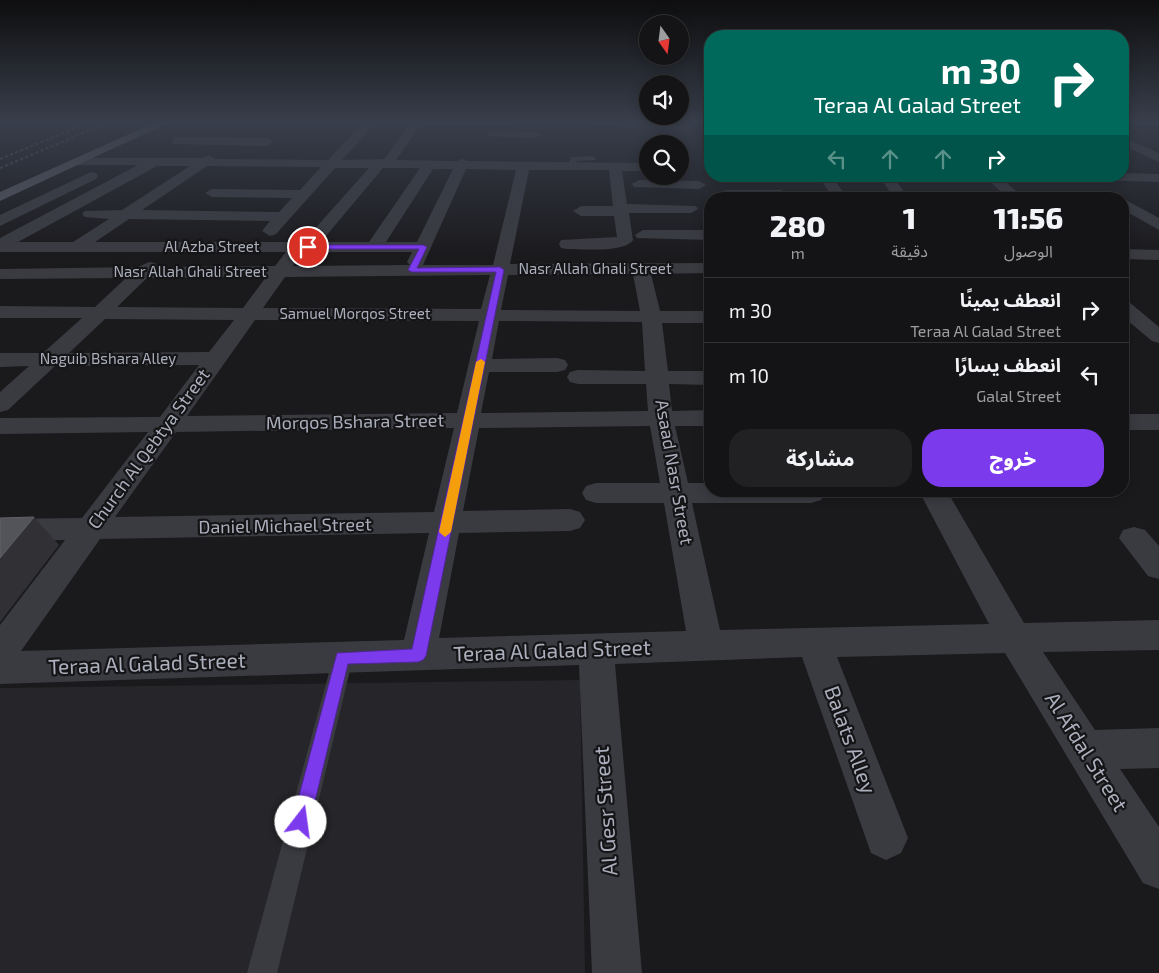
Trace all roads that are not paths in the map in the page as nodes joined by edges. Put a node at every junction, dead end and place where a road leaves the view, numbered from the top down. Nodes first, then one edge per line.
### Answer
1 (39, 167) edge
2 (65, 167) edge
3 (108, 167) edge
4 (135, 167) edge
5 (197, 167) edge
6 (244, 167) edge
7 (324, 167) edge
8 (380, 167) edge
9 (427, 167) edge
10 (460, 167) edge
11 (522, 167) edge
12 (614, 167) edge
13 (238, 172) junction
14 (322, 174) junction
15 (1129, 177) edge
16 (1159, 178) edge
17 (998, 182) edge
18 (1092, 182) edge
19 (689, 184) edge
20 (0, 185) edge
21 (659, 185) edge
22 (700, 185) dead end
23 (1010, 192) edge
24 (1108, 192) edge
25 (212, 193) junction
26 (304, 194) junction
27 (0, 197) edge
28 (581, 204) dead end
29 (620, 206) junction
30 (1129, 206) edge
31 (665, 209) junction
32 (691, 210) dead end
33 (90, 214) dead end
34 (126, 215) junction
35 (183, 216) junction
36 (282, 217) junction
37 (0, 220) edge
38 (1159, 225) edge
39 (603, 228) dead end
40 (623, 228) junction
41 (643, 235) dead end
42 (671, 235) junction
43 (704, 235) edge
44 (567, 244) dead end
45 (77, 247) junction
46 (170, 247) junction
47 (255, 247) junction
48 (303, 247) junction
49 (374, 247) junction
50 (423, 247) junction
51 (1, 248) edge
52 (1129, 254) edge
53 (1159, 255) edge
54 (642, 268) junction
55 (704, 268) edge
56 (412, 270) junction
57 (500, 270) junction
58 (280, 271) junction
59 (143, 272) junction
60 (0, 274) edge
61 (1129, 311) edge
62 (0, 312) edge
63 (100, 313) junction
64 (248, 314) junction
65 (490, 315) junction
66 (651, 316) junction
67 (704, 317) edge
68 (1129, 325) edge
69 (1154, 328) edge
70 (216, 358) junction
71 (50, 359) junction
72 (0, 360) edge
73 (557, 365) dead end
74 (480, 366) junction
75 (578, 377) dead end
76 (659, 378) junction
77 (704, 378) edge
78 (0, 406) edge
79 (662, 418) junction
80 (704, 418) edge
81 (468, 421) junction
82 (1129, 422) edge
83 (1159, 422) edge
84 (168, 424) junction
85 (0, 426) edge
86 (596, 493) dead end
87 (677, 494) junction
88 (704, 494) edge
89 (935, 497) edge
90 (570, 520) dead end
91 (447, 523) junction
92 (90, 529) junction
93 (0, 530) edge
94 (1134, 538) dead end
95 (1159, 567) edge
96 (1159, 635) edge
97 (1014, 637) junction
98 (814, 642) junction
99 (706, 646) junction
100 (596, 650) junction
101 (0, 652) edge
102 (418, 656) junction
103 (342, 658) junction
104 (0, 668) edge
105 (1159, 748) edge
106 (1085, 750) junction
107 (886, 838) dead end
108 (1159, 867) edge
109 (262, 973) edge
110 (617, 973) edge

1 - 20 main road
2 - 27 main road
3 - 37 street
4 - 51 street
5 - 34 street
6 - 13 street
7 - 14 street
8 - 48 street, Church Al Qebtya Street
9 - 49 street
10 - 50 street
11 - 57 street
12 - 29 street
13 - 14 street
13 - 25 street
14 - 26 street
15 - 16 street
17 - 23 street
18 - 24 street
19 - 22 street
21 - 31 street
25 - 26 street
25 - 35 street
26 - 36 street
28 - 29 street
29 - 31 street
29 - 40 street
30 - 38 street
31 - 32 street
31 - 42 street
33 - 34 street
34 - 35 street
34 - 45 street
35 - 36 street
36 - 47 street
39 - 40 street
40 - 44 street
41 - 42 street
42 - 43 street
45 - 46 street, Al Azba Street
45 - 51 street, Al Azba Street
46 - 47 street, Al Azba Street
46 - 59 street
47 - 48 street, Al Azba Street
48 - 49 street, Al Azba Street
48 - 58 street, Church Al Qebtya Street
49 - 50 street, Al Azba Street
50 - 56 street
52 - 53 street
54 - 55 street, Nasr Allah Ghali Street
54 - 57 street, Nasr Allah Ghali Street
54 - 66 street, Asaad Nasr Street
56 - 57 street, Nasr Allah Ghali Street
56 - 58 street, Nasr Allah Ghali Street
57 - 65 street
58 - 59 street, Nasr Allah Ghali Street
58 - 64 street, Church Al Qebtya Street
59 - 60 street, Nasr Allah Ghali Street
59 - 63 street
61 - 69 street
62 - 63 street, Samuel Morqos Street
63 - 64 street, Samuel Morqos Street
63 - 71 street
64 - 65 street, Samuel Morqos Street
64 - 70 street, Church Al Qebtya Street
65 - 66 street, Samuel Morqos Street
65 - 74 street
66 - 67 street, Samuel Morqos Street
66 - 76 street, Asaad Nasr Street
68 - 69 street
70 - 71 street, Naguib Bshara Alley
70 - 84 street, Church Al Qebtya Street
71 - 72 street, Naguib Bshara Alley
71 - 78 street
73 - 74 street
74 - 81 street
75 - 76 street
76 - 77 street
76 - 79 street, Asaad Nasr Street
79 - 80 street, Morqos Bshara Street
79 - 81 street, Morqos Bshara Street
79 - 87 street, Asaad Nasr Street
81 - 84 street, Morqos Bshara Street
81 - 91 street
82 - 83 street
84 - 85 street, Morqos Bshara Street
84 - 92 street, Church Al Qebtya Street
86 - 87 street
87 - 88 street
87 - 99 street, Asaad Nasr Street
89 - 97 street, Al Afdal Street
90 - 91 street, Daniel Michael Street
91 - 92 street, Daniel Michael Street
91 - 102 street
92 - 93 street, Daniel Michael Street
92 - 101 street, Church Al Qebtya Street
94 - 95 street
96 - 97 street, Teraa Al Galad Street
97 - 98 street, Teraa Al Galad Street
97 - 106 street, Al Afdal Street
98 - 99 street, Teraa Al Galad Street
98 - 107 street, Balats Alley
99 - 100 street, Teraa Al Galad Street
100 - 102 street, Teraa Al Galad Street
100 - 110 street, Al Gesr Street
102 - 103 street, Teraa Al Galad Street
103 - 104 street, Teraa Al Galad Street
103 - 109 lane
105 - 106 street
106 - 108 street, Al Afdal Street

